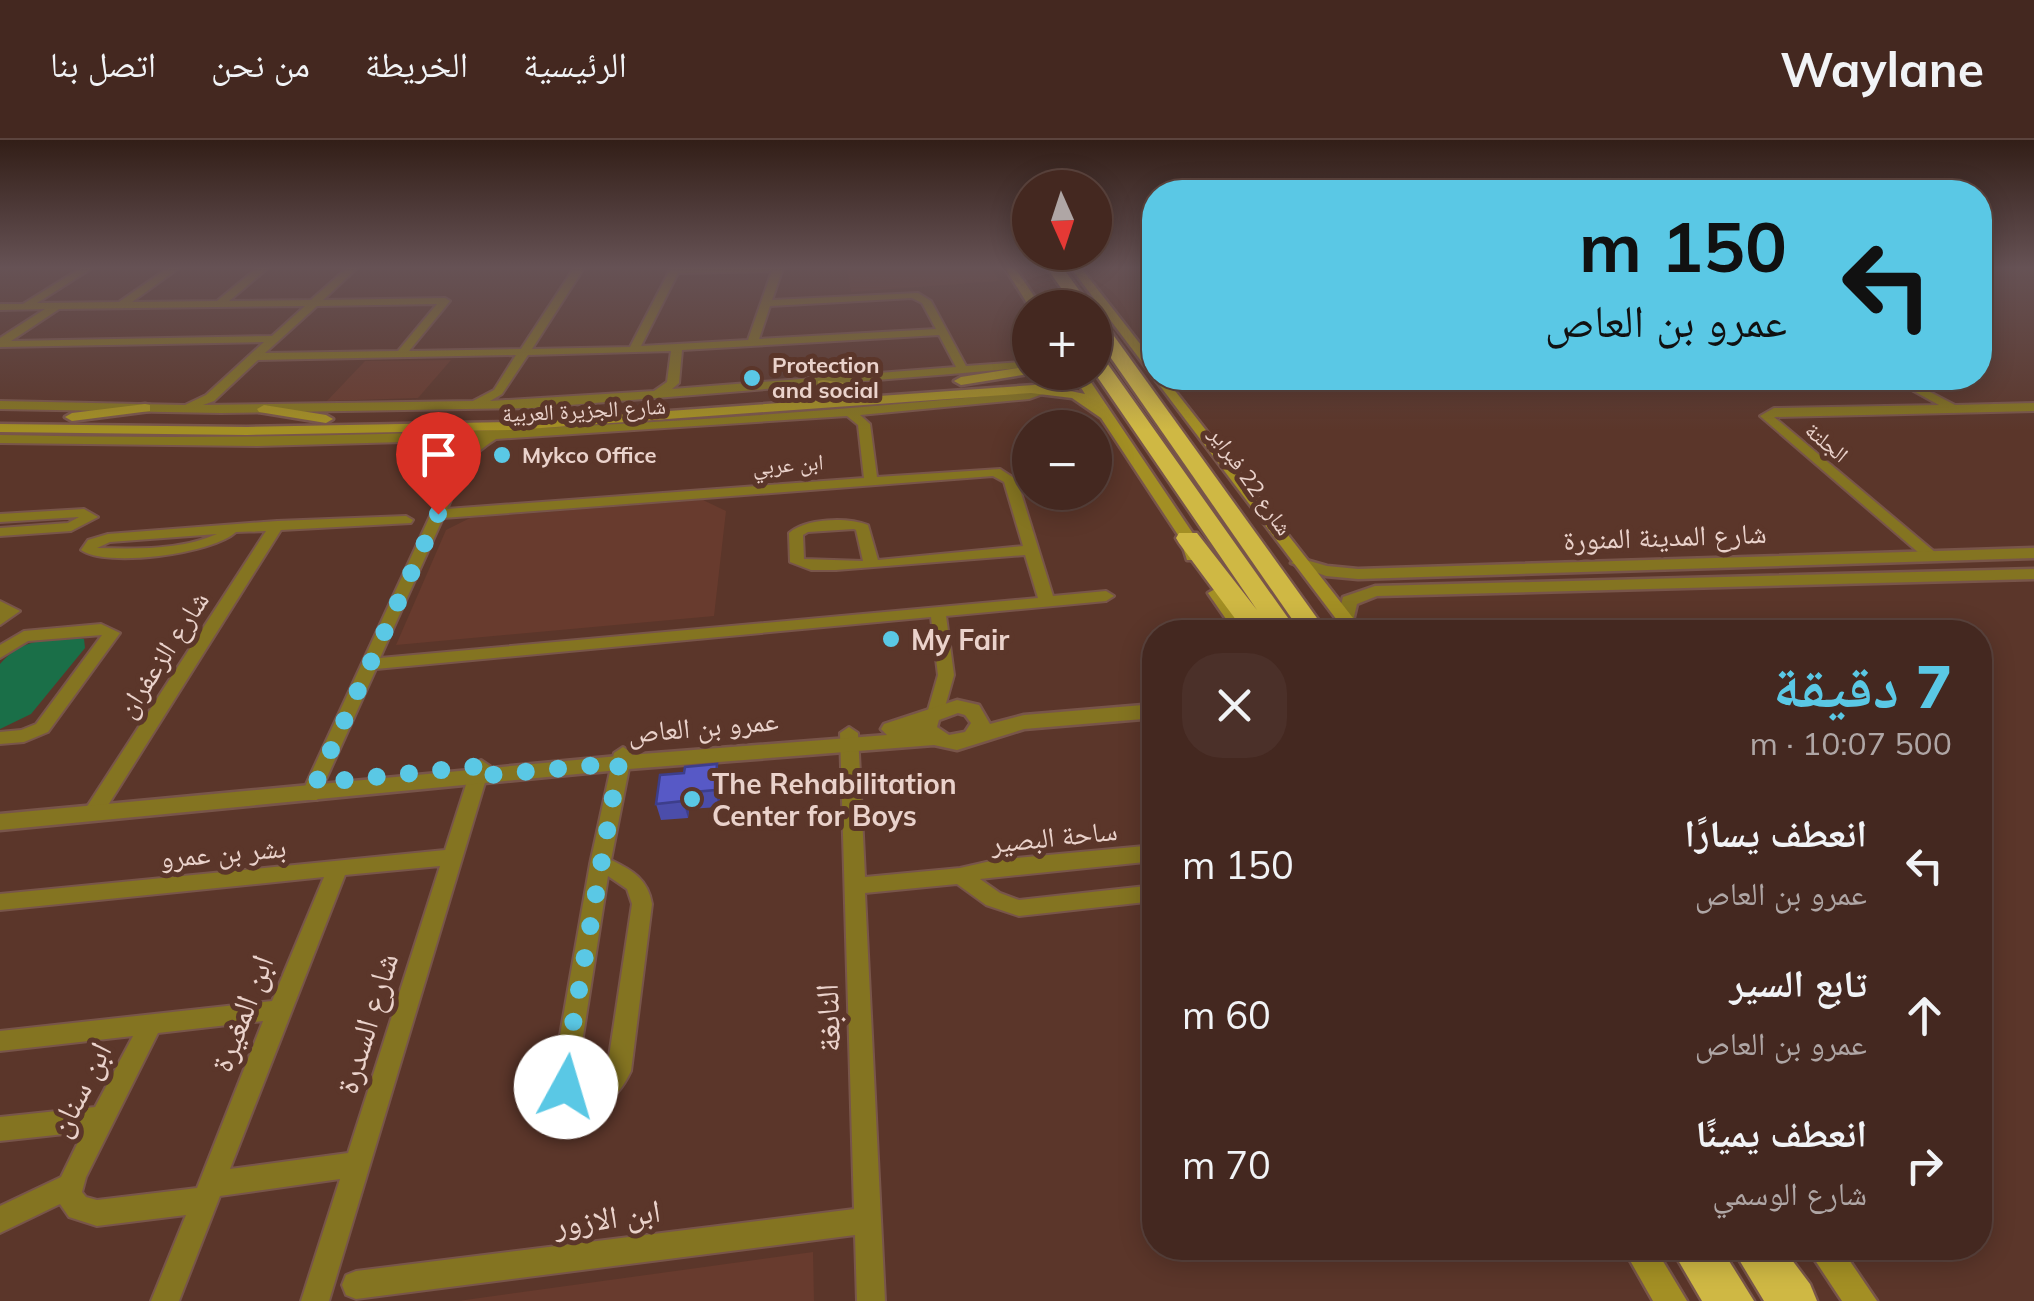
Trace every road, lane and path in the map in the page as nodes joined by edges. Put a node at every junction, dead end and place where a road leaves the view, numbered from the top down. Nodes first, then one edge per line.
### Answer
1 (33, 322) edge
2 (291, 322) edge
3 (427, 322) edge
4 (544, 322) edge
5 (648, 322) edge
6 (759, 322) edge
7 (937, 322) edge
8 (1117, 322) edge
9 (942, 332) junction
10 (273, 338) junction
11 (0, 344) edge
12 (752, 344) junction
13 (1112, 346) edge
14 (677, 349) junction
15 (634, 350) junction
16 (525, 352) junction
17 (401, 354) junction
18 (1142, 355) edge
19 (253, 356) junction
20 (1012, 371) edge
21 (1012, 375) edge
22 (1012, 381) edge
23 (956, 382) junction
24 (673, 384) junction
25 (822, 384) junction
26 (1112, 384) edge
27 (1012, 386) edge
28 (1142, 389) edge
29 (870, 390) junction
30 (1044, 390) edge
31 (1052, 390) edge
32 (1143, 390) edge
33 (1168, 390) edge
34 (1919, 390) edge
35 (498, 392) junction
36 (692, 393) junction
37 (650, 396) junction
38 (210, 398) junction
39 (0, 404) edge
40 (512, 404) junction
41 (469, 406) junction
42 (2034, 407) edge
43 (145, 408) junction
44 (175, 408) junction
45 (264, 408) junction
46 (1955, 408) junction
47 (221, 409) junction
48 (1098, 410) edge
49 (876, 412) junction
50 (851, 414) junction
51 (0, 416) edge
52 (72, 418) junction
53 (645, 419) junction
54 (864, 424) junction
55 (324, 425) junction
56 (1112, 425) edge
57 (0, 428) edge
58 (571, 434) junction
59 (451, 438) junction
60 (493, 438) junction
61 (0, 439) edge
62 (415, 440) junction
63 (462, 460) junction
64 (871, 481) junction
65 (438, 514) junction
66 (0, 518) edge
67 (406, 520) dead end
68 (277, 526) junction
69 (232, 528) junction
70 (0, 532) edge
71 (1188, 538) junction
72 (1032, 550) junction
73 (2034, 553) edge
74 (1931, 556) junction
75 (1299, 562) junction
76 (1680, 562) junction
77 (871, 563) junction
78 (2034, 574) edge
79 (1498, 587) junction
80 (1106, 596) dead end
81 (1047, 602) junction
82 (0, 606) edge
83 (938, 612) junction
84 (0, 620) edge
85 (1236, 620) edge
86 (1250, 620) edge
87 (1276, 620) edge
88 (1306, 620) edge
89 (1345, 620) edge
90 (1350, 620) edge
91 (0, 652) edge
92 (372, 664) junction
93 (946, 675) junction
94 (1142, 712) edge
95 (974, 720) junction
96 (933, 723) junction
97 (0, 738) edge
98 (849, 738) junction
99 (621, 758) junction
100 (480, 771) junction
101 (313, 789) junction
102 (97, 807) junction
103 (0, 810) edge
104 (0, 822) edge
105 (1142, 854) edge
106 (452, 857) junction
107 (600, 864) junction
108 (338, 869) junction
109 (960, 876) junction
110 (855, 886) junction
111 (1142, 894) edge
112 (0, 902) edge
113 (277, 1010) junction
114 (152, 1024) junction
115 (0, 1041) edge
116 (103, 1118) junction
117 (0, 1130) edge
118 (356, 1164) junction
119 (69, 1186) junction
120 (209, 1192) junction
121 (0, 1220) edge
122 (868, 1220) junction
123 (1646, 1260) edge
124 (1702, 1260) edge
125 (1764, 1260) edge
126 (1831, 1260) edge
127 (356, 1285) dead end
128 (165, 1301) edge
129 (316, 1301) edge
130 (871, 1301) edge
131 (1672, 1301) edge
132 (1730, 1301) edge
133 (1793, 1301) edge
134 (1861, 1301) edge

1 - 11 street
2 - 10 street
3 - 17 street
4 - 16 street
5 - 15 street
6 - 12 street
7 - 9 street
8 - 18 main road, شارع 22 فبراير
9 - 12 street
9 - 23 street
10 - 11 street
10 - 19 street
12 - 14 street
13 - 28 highway, شارع 22 فبراير
14 - 15 street
14 - 24 street
15 - 16 street
16 - 17 street
16 - 35 street
17 - 19 street
19 - 38 street
20 - 23 main road, شارع الجزيرة العربية
21 - 23 main road
22 - 23 main road
23 - 25 street, شارع الجزيرة العربية
23 - 27 main road, شارع الجزيرة العربية
23 - 29 main road, شارع الجزيرة العربية
23 - 53 main road, شارع الجزيرة العربية
24 - 36 street
24 - 37 street
25 - 29 main road
25 - 36 street, شارع الجزيرة العربية
26 - 87 highway
29 - 55 main road, شارع الجزيرة العربية
30 - 49 street, شارع الجزيرة العربية
31 - 48 main road, شارع الجزيرة العربية
32 - 88 highway, شارع 22 فبراير
33 - 75 main road, شارع 22 فبراير
34 - 46 street
35 - 40 street
35 - 41 street
36 - 37 street, شارع الجزيرة العربية
37 - 40 street, شارع الجزيرة العربية
38 - 44 street
38 - 47 street
39 - 43 street, شارع الجزيرة العربية
40 - 41 street, شارع الجزيرة العربية
41 - 45 street, شارع الجزيرة العربية
42 - 46 street, الجلتة
43 - 44 street, شارع الجزيرة العربية
43 - 52 main road
44 - 47 street, شارع الجزيرة العربية
45 - 47 street, شارع الجزيرة العربية
45 - 55 main road
46 - 74 street, الجلتة
49 - 50 street, شارع الجزيرة العربية
49 - 54 street
50 - 54 street
50 - 58 street, شارع الجزيرة العربية
51 - 52 main road, شارع الجزيرة العربية
52 - 55 main road, شارع الجزيرة العربية
53 - 55 main road, شارع الجزيرة العربية
53 - 58 main road
54 - 64 street
55 - 57 main road, شارع الجزيرة العربية
55 - 62 main road
56 - 71 main road
58 - 60 street, شارع الجزيرة العربية
59 - 60 street, شارع الجزيرة العربية
59 - 62 street, شارع الجزيرة العربية
59 - 63 street
60 - 63 street
61 - 62 street, شارع الجزيرة العربية
63 - 65 street
64 - 65 street, ابن عربي
64 - 72 street, ابن عربي
65 - 92 street
66 - 70 street
67 - 68 street
68 - 69 street
68 - 102 street, شارع الزعفران
69 - 69 street
71 - 85 main road
71 - 86 highway
72 - 77 street
72 - 81 street, ابن عربي
73 - 74 street, شارع المدينة المنورة
74 - 76 street, شارع المدينة المنورة
75 - 76 street, شارع المدينة المنورة
75 - 89 main road, شارع 22 فبراير
76 - 79 street
77 - 77 street
78 - 79 street, شارع المدينة المنورة
79 - 90 street, شارع المدينة المنورة
80 - 81 street
81 - 83 street
82 - 84 street
83 - 92 street
83 - 93 street
91 - 97 street
92 - 101 street
93 - 95 street
93 - 96 street
94 - 95 street
95 - 96 street
95 - 96 street
96 - 98 street, عمرو بن العاص
98 - 99 street, عمرو بن العاص
98 - 110 street, النابغة
99 - 100 street, عمرو بن العاص
99 - 107 street
100 - 101 street, عمرو بن العاص
100 - 106 street, شارع السدرة
101 - 102 street, عمرو بن العاص
102 - 103 street, عمرو بن العاص
102 - 104 street, عمرو بن العاص
105 - 109 street, ساحة البصير
106 - 108 street, بشر بن عمرو
106 - 118 street, شارع السدرة
107 - 107 street
108 - 112 street, بشر بن عمرو
108 - 113 street, ابن المغيرة
109 - 110 street, ساحة البصير
109 - 111 street, ساحة البصير
110 - 122 street, النابغة
113 - 114 street
113 - 120 street, ابن المغيرة
114 - 115 street
114 - 116 street, ابن سنان
116 - 117 street
116 - 119 street, ابن سنان
118 - 120 street
118 - 129 street, شارع السدرة
119 - 120 street
119 - 121 street
120 - 128 street, ابن المغيرة
122 - 127 street, ابن الازور
122 - 130 street, النابغة
123 - 131 main road
124 - 132 highway
125 - 133 highway
126 - 134 main road

